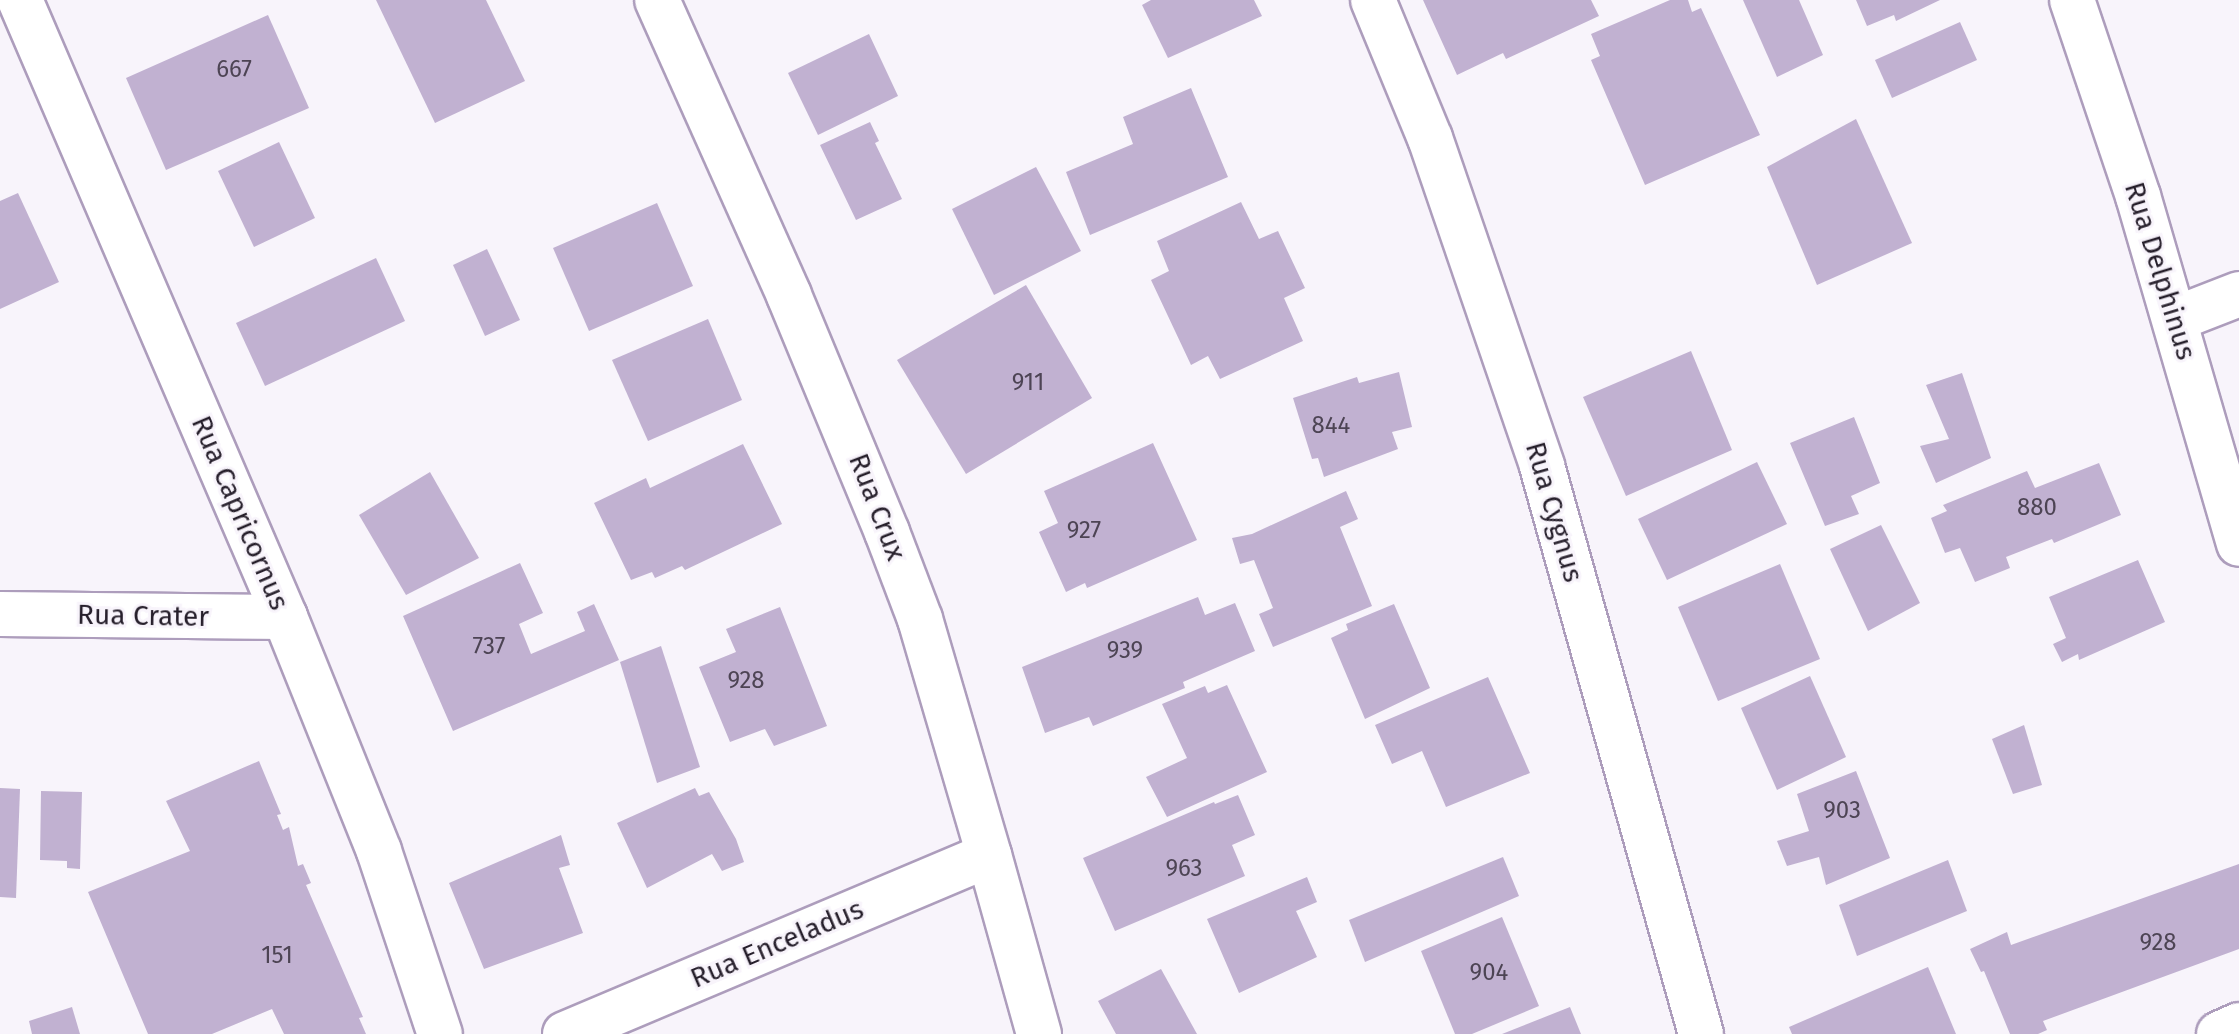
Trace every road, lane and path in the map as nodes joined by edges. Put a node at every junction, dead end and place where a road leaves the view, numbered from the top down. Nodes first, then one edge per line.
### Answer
1 (657, 0) edge
2 (1373, 0) edge
3 (2072, 0) edge
4 (17, 15) edge
5 (2239, 294) edge
6 (2175, 319) junction
7 (2239, 544) edge
8 (0, 614) edge
9 (285, 617) junction
10 (989, 855) junction
11 (2239, 1025) edge
12 (440, 1034) edge
13 (565, 1034) edge
14 (1039, 1034) edge
15 (1701, 1034) edge
16 (2219, 1034) edge

1 - 10 street, Rua Crux
2 - 15 street, Rua Cygnus
3 - 6 street, Rua Delphinus
4 - 9 street, Rua Capricornus
5 - 6 street
6 - 7 street, Rua Delphinus
8 - 9 street, Rua Crater
9 - 12 street, Rua Capricornus
10 - 13 street, Rua Enceladus
10 - 14 street, Rua Crux
11 - 16 street

